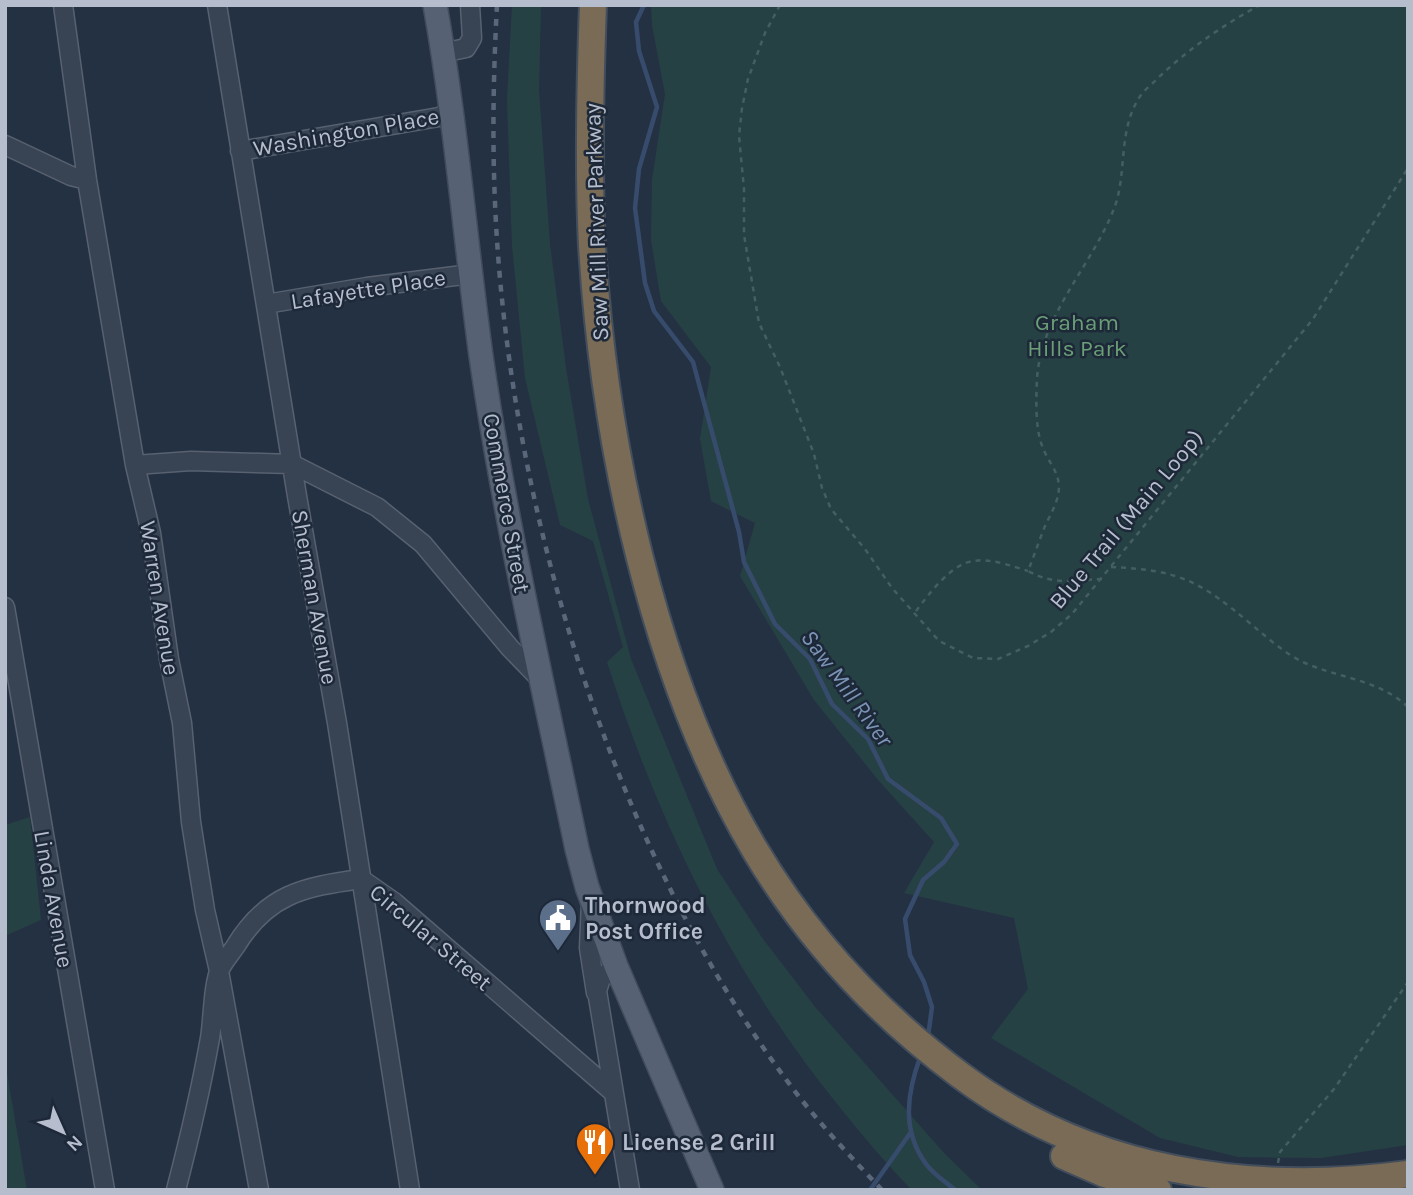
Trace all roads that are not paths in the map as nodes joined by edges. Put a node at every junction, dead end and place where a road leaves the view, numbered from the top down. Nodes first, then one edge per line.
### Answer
1 (63, 5) edge
2 (435, 5) edge
3 (470, 5) edge
4 (578, 5) edge
5 (593, 5) edge
6 (219, 6) edge
7 (442, 53) junction
8 (452, 111) junction
9 (5, 145) edge
10 (240, 151) junction
11 (87, 180) junction
12 (471, 274) junction
13 (266, 304) junction
14 (292, 464) junction
15 (135, 465) junction
16 (5, 607) edge
17 (543, 682) junction
18 (361, 879) junction
19 (591, 899) junction
20 (617, 966) junction
21 (219, 971) junction
22 (597, 997) junction
23 (904, 1040) junction
24 (936, 1067) junction
25 (614, 1093) junction
26 (1408, 1174) edge
27 (1112, 1182) edge
28 (1262, 1187) edge
29 (105, 1190) edge
30 (176, 1190) edge
31 (259, 1190) edge
32 (410, 1190) edge
33 (630, 1190) edge
34 (712, 1190) edge
35 (1157, 1190) edge

1 - 11 street, Warren Avenue
2 - 7 main road, Commerce Street
3 - 7 street
4 - 23 highway, Saw Mill River Parkway
5 - 23 highway, Saw Mill River Parkway
6 - 10 street, Sherman Avenue
7 - 8 main road, Commerce Street
8 - 10 street, Washington Place
8 - 12 main road, Commerce Street
9 - 11 street
10 - 13 street, Sherman Avenue
11 - 15 street, Warren Avenue
12 - 13 street, Lafayette Place
12 - 17 main road, Commerce Street
13 - 14 street, Sherman Avenue
14 - 15 street
14 - 17 street
14 - 18 street, Sherman Avenue
15 - 21 street, Warren Avenue
16 - 29 street, Linda Avenue
17 - 19 main road, Commerce Street
18 - 21 street, Circular Street
18 - 25 street, Circular Street
18 - 32 street, Sherman Avenue
19 - 20 main road
19 - 22 street, Commerce Street
20 - 22 street
20 - 34 main road
21 - 30 street, Circular Street
21 - 31 street, Warren Avenue
22 - 25 street, Commerce Street
23 - 24 highway, Saw Mill River Parkway
24 - 27 highway, Saw Mill River Parkway
24 - 28 highway, Saw Mill River Parkway
25 - 33 street, Commerce Street
26 - 28 highway, Saw Mill River Parkway
27 - 35 highway, Saw Mill River Parkway

